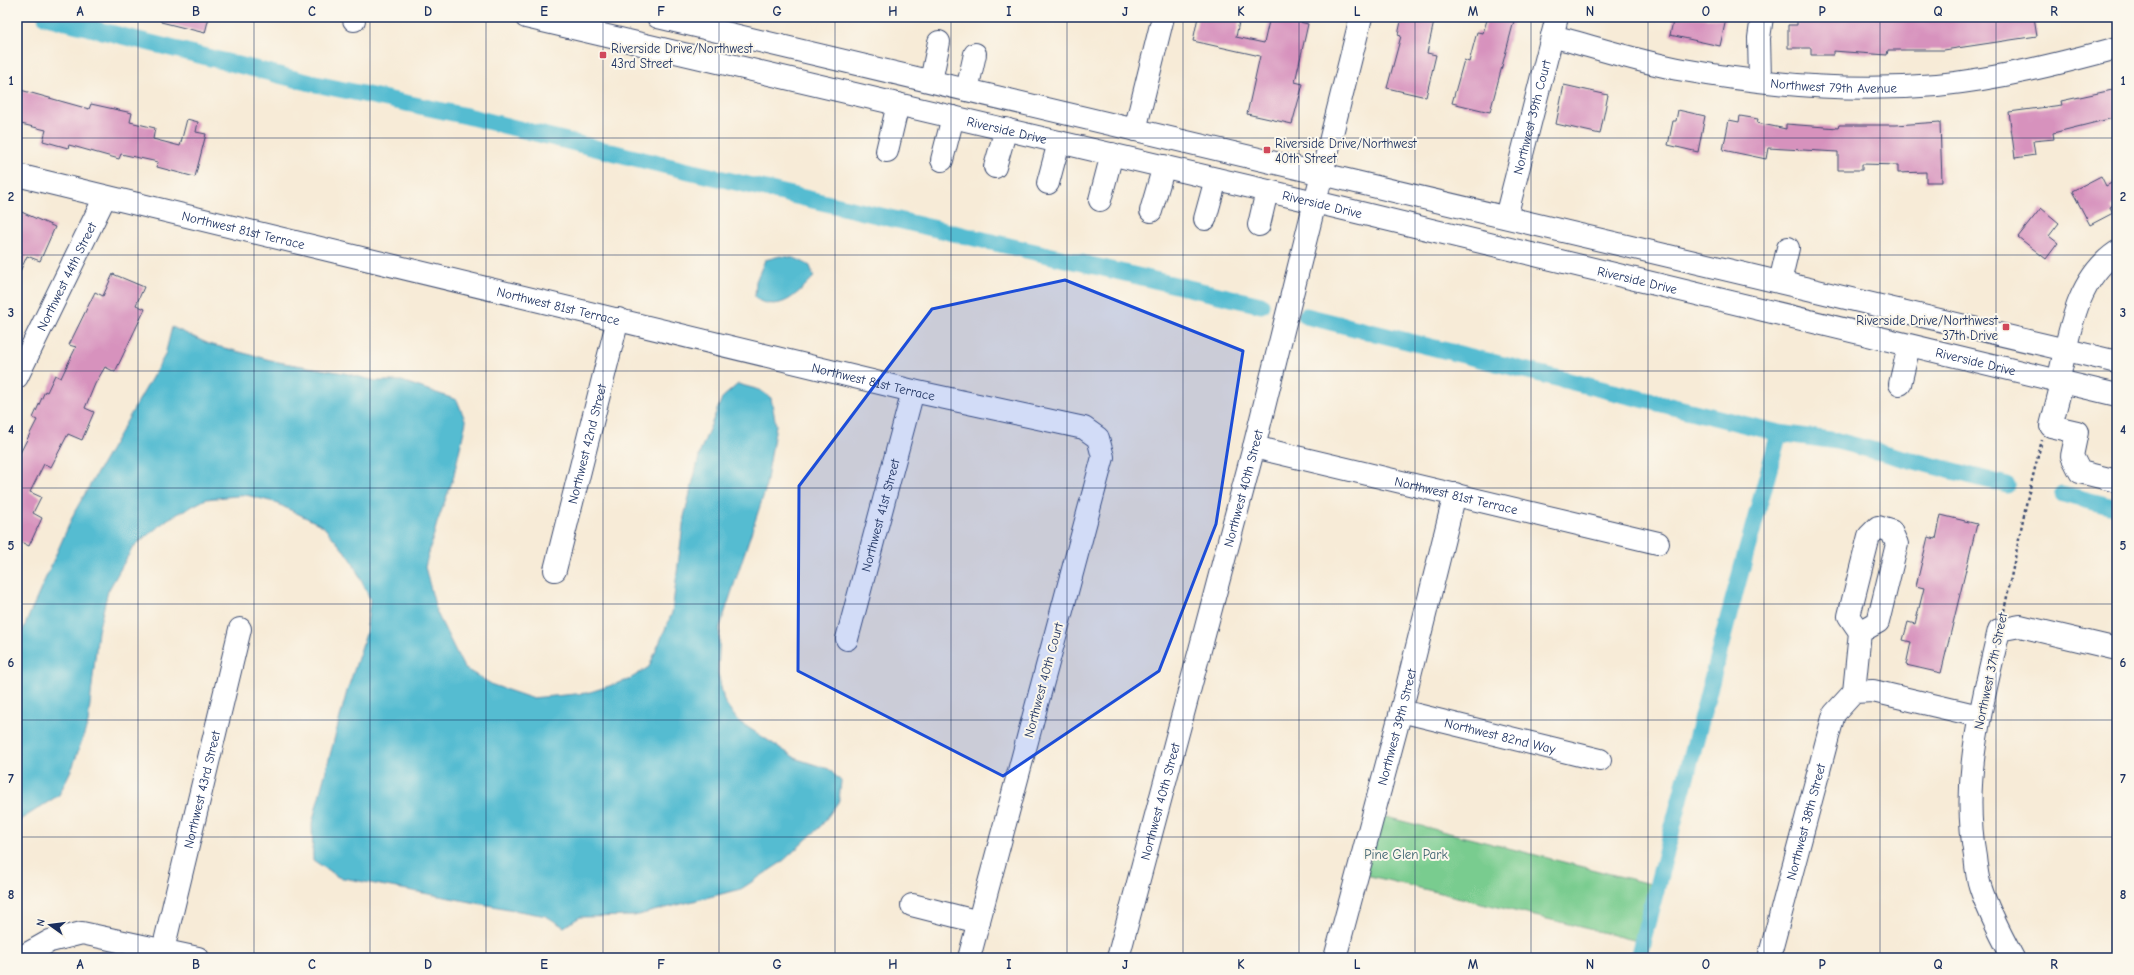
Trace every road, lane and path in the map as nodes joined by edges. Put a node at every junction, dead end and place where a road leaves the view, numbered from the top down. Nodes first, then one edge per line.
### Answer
1 (526, 17) edge
2 (658, 17) edge
3 (1163, 17) edge
4 (1361, 17) edge
5 (1762, 17) edge
6 (572, 22) edge
7 (1554, 27) edge
8 (939, 42) dead end
9 (2117, 48) edge
10 (975, 54) dead end
11 (930, 81) junction
12 (1760, 82) junction
13 (967, 90) junction
14 (898, 104) junction
15 (953, 117) junction
16 (1006, 129) junction
17 (1135, 130) junction
18 (1059, 142) junction
19 (887, 151) dead end
20 (1112, 154) junction
21 (942, 160) dead end
22 (1164, 166) junction
23 (995, 167) dead end
24 (17, 175) edge
25 (1322, 175) junction
26 (1216, 179) junction
27 (1048, 182) dead end
28 (1267, 191) junction
29 (105, 197) junction
30 (1100, 200) dead end
31 (1315, 202) junction
32 (1151, 211) dead end
33 (1506, 217) junction
34 (1206, 219) dead end
35 (1258, 225) dead end
36 (1788, 248) dead end
37 (2117, 252) edge
38 (1780, 282) junction
39 (618, 319) junction
40 (1909, 346) junction
41 (2066, 350) junction
42 (2117, 362) edge
43 (17, 377) edge
44 (2060, 382) junction
45 (1900, 384) dead end
46 (913, 391) junction
47 (2117, 395) edge
48 (1098, 438) joint
49 (2043, 438) dead end
50 (1254, 447) junction
51 (2117, 481) edge
52 (1455, 494) junction
53 (1658, 542) dead end
54 (555, 570) dead end
55 (240, 629) dead end
56 (2000, 630) junction
57 (1860, 632) dead end
58 (847, 639) dead end
59 (2117, 649) edge
60 (1854, 692) junction
61 (1401, 711) junction
62 (1979, 716) junction
63 (1600, 760) dead end
64 (912, 905) dead end
65 (979, 922) junction
66 (163, 950) junction
67 (22, 956) edge
68 (198, 958) edge
69 (969, 958) edge
70 (1118, 958) edge
71 (1335, 958) edge
72 (1769, 958) edge
73 (2013, 958) edge

1 - 6 street, Riverside Drive
2 - 11 street
3 - 17 street
4 - 25 street, Northwest 40th Street
5 - 12 street
6 - 14 street, Riverside Drive
7 - 12 street, Northwest 79th Avenue
7 - 33 street, Northwest 39th Court
8 - 11 street
9 - 12 street, Northwest 79th Avenue
10 - 13 street
11 - 13 street
13 - 17 street
14 - 15 street, Riverside Drive
14 - 19 street
15 - 16 street, Riverside Drive
15 - 21 street
16 - 18 street, Riverside Drive
16 - 23 street
17 - 25 street
18 - 20 street, Riverside Drive
18 - 27 street
20 - 22 street, Riverside Drive
20 - 30 street
22 - 26 street, Riverside Drive
22 - 32 street
24 - 29 street, Northwest 81st Terrace
25 - 31 street, Northwest 40th Street
25 - 33 street
26 - 28 street, Riverside Drive
26 - 34 street
28 - 31 street, Riverside Drive
28 - 35 street
29 - 39 street, Northwest 81st Terrace
29 - 43 street, Northwest 44th Street
31 - 40 street, Riverside Drive
31 - 50 street, Northwest 40th Street
33 - 38 street
36 - 38 street
37 - 41 street
38 - 41 street
39 - 46 street, Northwest 81st Terrace
39 - 54 street, Northwest 42nd Street
40 - 44 street, Riverside Drive
40 - 45 street
41 - 42 street
41 - 44 street
44 - 47 street, Riverside Drive
44 - 51 street
46 - 48 street, Northwest 81st Terrace
46 - 58 street, Northwest 41st Street
48 - 65 street, Northwest 40th Court
49 - 56 path, Northwest 37th Street
50 - 52 street, Northwest 81st Terrace
50 - 70 street, Northwest 40th Street
52 - 53 street, Northwest 81st Terrace
52 - 61 street, Northwest 39th Street
55 - 66 street, Northwest 43rd Street
56 - 59 street
56 - 62 street, Northwest 37th Street
57 - 60 street
60 - 62 street
60 - 72 street, Northwest 38th Street
61 - 63 street, Northwest 82nd Way
61 - 71 street, Northwest 39th Street
62 - 73 street, Northwest 37th Street
64 - 65 street
65 - 69 street, Northwest 40th Court
66 - 67 street
66 - 68 street

